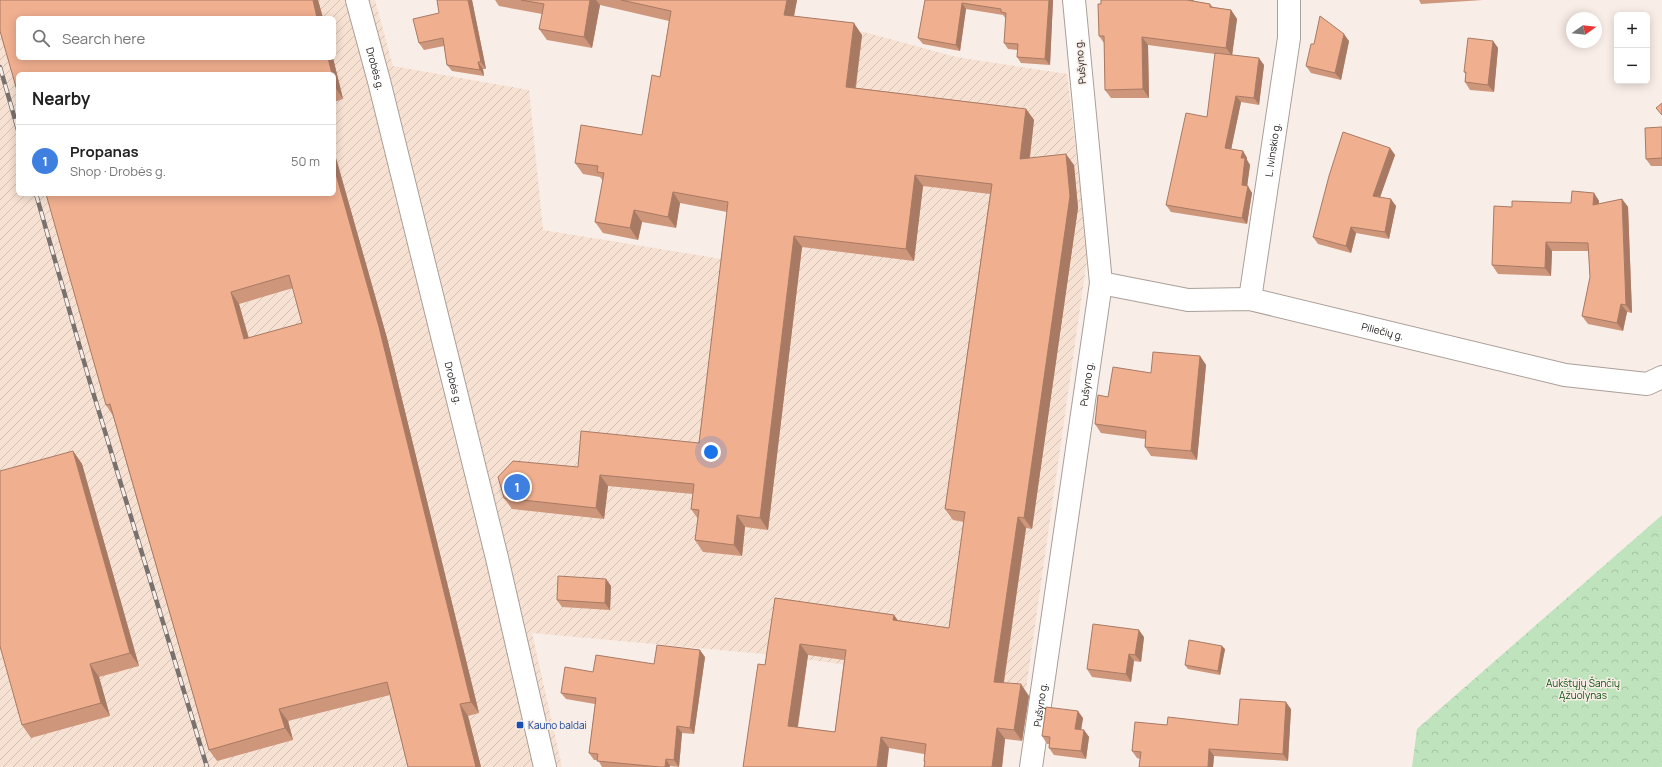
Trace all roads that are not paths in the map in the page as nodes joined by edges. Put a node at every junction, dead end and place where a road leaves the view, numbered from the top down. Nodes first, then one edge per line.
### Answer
1 (357, 0) edge
2 (1074, 0) edge
3 (1289, 0) edge
4 (1101, 283) junction
5 (1250, 299) junction
6 (1662, 377) edge
7 (545, 767) edge
8 (1031, 767) edge

1 - 7 street, Drobės g.
2 - 4 street, Pušyno g.
3 - 5 street, L. Ivinskio g.
4 - 5 street, Piliečių g.
4 - 8 street, Pušyno g.
5 - 6 street, Piliečių g.

